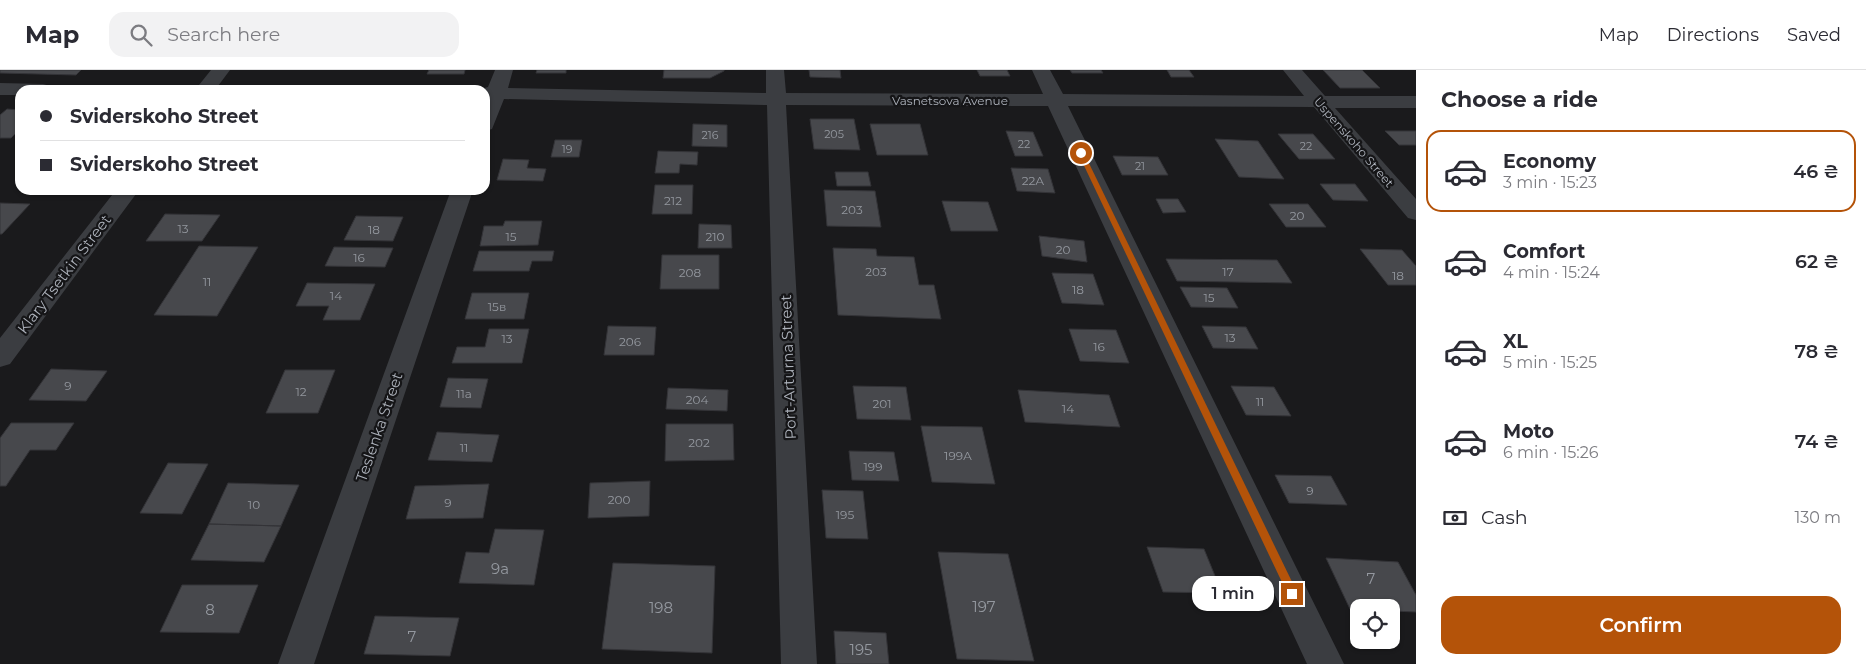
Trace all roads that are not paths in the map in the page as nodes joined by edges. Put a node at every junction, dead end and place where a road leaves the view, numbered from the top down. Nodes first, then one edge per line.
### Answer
1 (221, 70) edge
2 (504, 70) edge
3 (775, 70) edge
4 (1041, 70) edge
5 (1292, 70) edge
6 (209, 85) edge
7 (0, 89) edge
8 (15, 89) edge
9 (491, 93) edge
10 (778, 99) junction
11 (1056, 100) junction
12 (1319, 102) junction
13 (1416, 102) edge
14 (124, 195) edge
15 (460, 195) edge
16 (1416, 213) edge
17 (0, 357) edge
18 (296, 664) edge
19 (799, 664) edge
20 (1326, 664) edge

1 - 6 street
2 - 9 street
3 - 10 street, Port-Arturna Street
4 - 11 street
5 - 12 street, Uspenskoho Street
7 - 8 street
9 - 10 street, Vasnetsova Avenue
10 - 11 street, Vasnetsova Avenue
10 - 19 street, Port-Arturna Street
11 - 12 street, Vasnetsova Avenue
11 - 20 street
12 - 13 street, Vasnetsova Avenue
12 - 16 street, Uspenskoho Street
14 - 17 street, Klary Tsetkin Street
15 - 18 street, Teslenka Street

